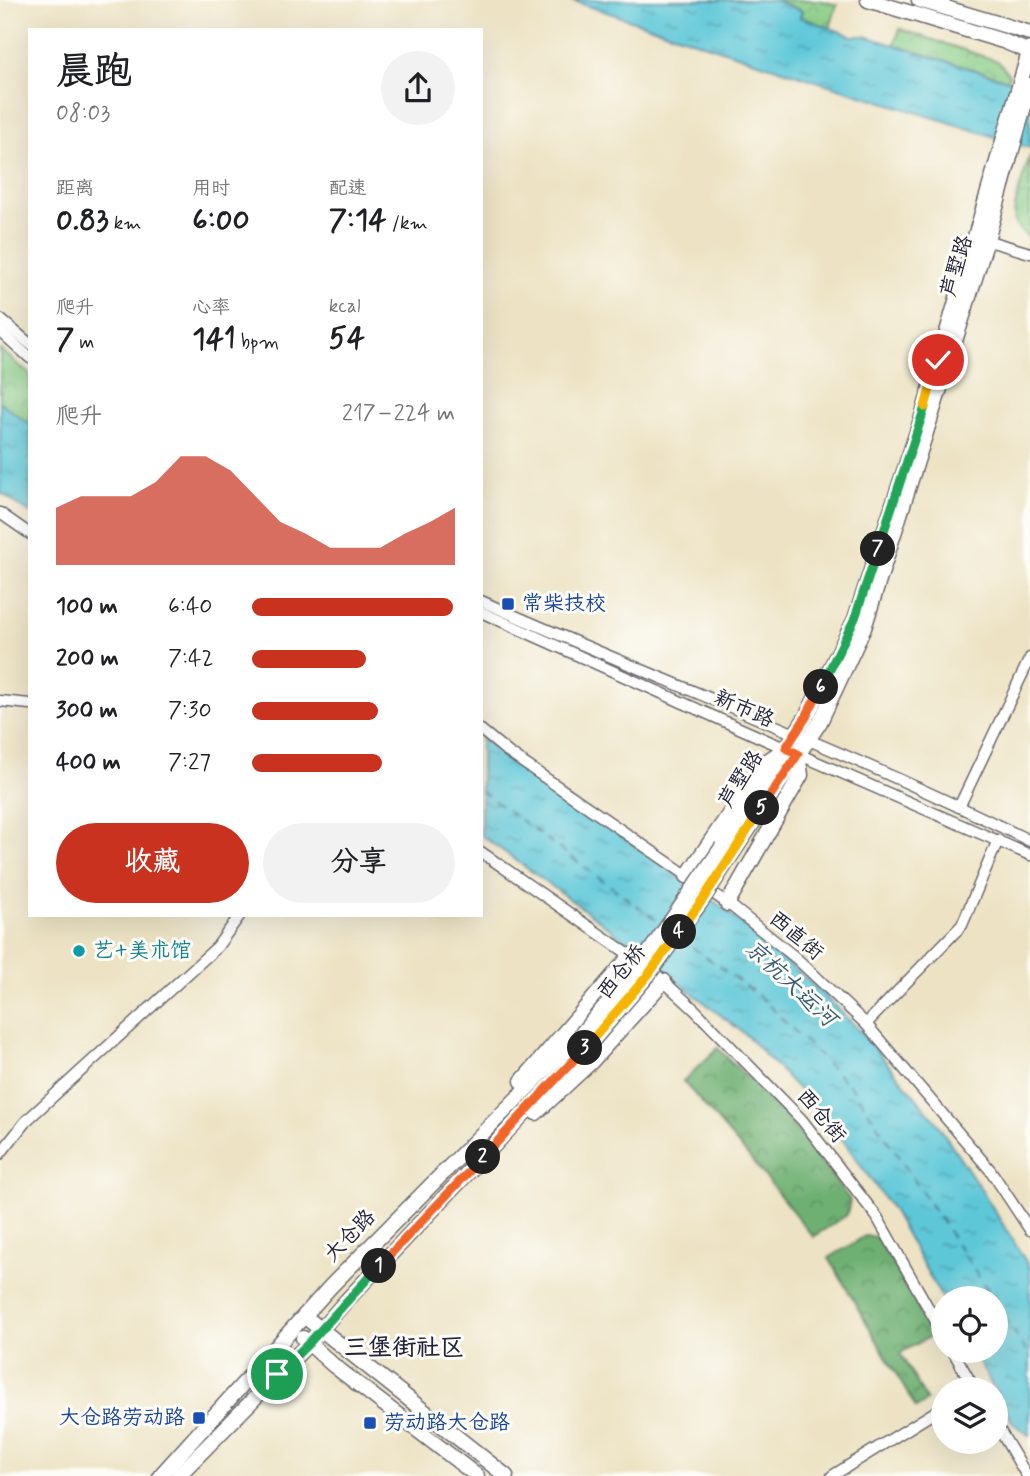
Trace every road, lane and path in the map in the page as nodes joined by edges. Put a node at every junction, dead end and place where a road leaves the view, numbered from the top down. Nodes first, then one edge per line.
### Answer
1 (867, 0) edge
2 (919, 0) edge
3 (1030, 33) edge
4 (1030, 51) edge
5 (1025, 84) edge
6 (981, 239) junction
7 (1030, 253) edge
8 (0, 318) edge
9 (0, 331) edge
10 (28, 342) edge
11 (28, 356) edge
12 (0, 513) edge
13 (28, 533) edge
14 (483, 602) edge
15 (483, 613) edge
16 (1030, 658) edge
17 (0, 692) edge
18 (0, 701) edge
19 (24, 704) edge
20 (483, 732) edge
21 (801, 736) junction
22 (792, 751) junction
23 (960, 807) junction
24 (998, 840) junction
25 (1030, 841) edge
26 (727, 850) joint
27 (483, 853) edge
28 (1030, 855) edge
29 (687, 876) junction
30 (727, 904) junction
31 (239, 917) edge
32 (631, 955) junction
33 (664, 981) junction
34 (866, 1024) junction
35 (584, 1040) junction
36 (0, 1154) edge
37 (431, 1184) junction
38 (447, 1195) junction
39 (1030, 1230) edge
40 (931, 1313) edge
41 (304, 1316) junction
42 (292, 1328) junction
43 (321, 1330) junction
44 (309, 1343) junction
45 (931, 1415) edge
46 (1008, 1444) edge
47 (160, 1476) edge
48 (178, 1476) edge
49 (477, 1476) edge
50 (506, 1476) edge
51 (832, 1476) edge
52 (1027, 1476) edge

1 - 4 main road
2 - 3 main road
4 - 5 main road
5 - 6 main road, 芦墅路
6 - 7 street
6 - 21 main road, 芦墅路
8 - 10 street
9 - 11 street
12 - 13 street
14 - 21 street, 新市路
15 - 22 street, 新市路
16 - 23 street
17 - 19 street
18 - 19 street
20 - 29 street, 西直街
21 - 22 main road, 芦墅路
21 - 23 street, 新市路
22 - 24 street, 新市路
22 - 26 main road, 芦墅路
22 - 29 main road
22 - 30 main road
23 - 25 street, 新市路
24 - 28 street, 新市路
24 - 34 street
26 - 35 main road, 西仓桥, bridge
27 - 32 street, 西仓街
29 - 30 street, 西直街
30 - 34 street, 西直街
31 - 36 street
32 - 33 street, 西仓街
32 - 37 main road
33 - 38 main road
33 - 40 street, 西仓街
34 - 39 street, 西直街
35 - 37 main road, 大仓路
35 - 38 main road, 大仓路
37 - 41 main road, 大仓路
38 - 43 main road, 大仓路
41 - 42 main road, 大仓路
41 - 43 main road
42 - 44 main road
42 - 47 main road, 大仓路
43 - 44 main road, 大仓路
43 - 50 main road
44 - 48 main road, 大仓路
44 - 49 main road
45 - 51 street
46 - 52 street

